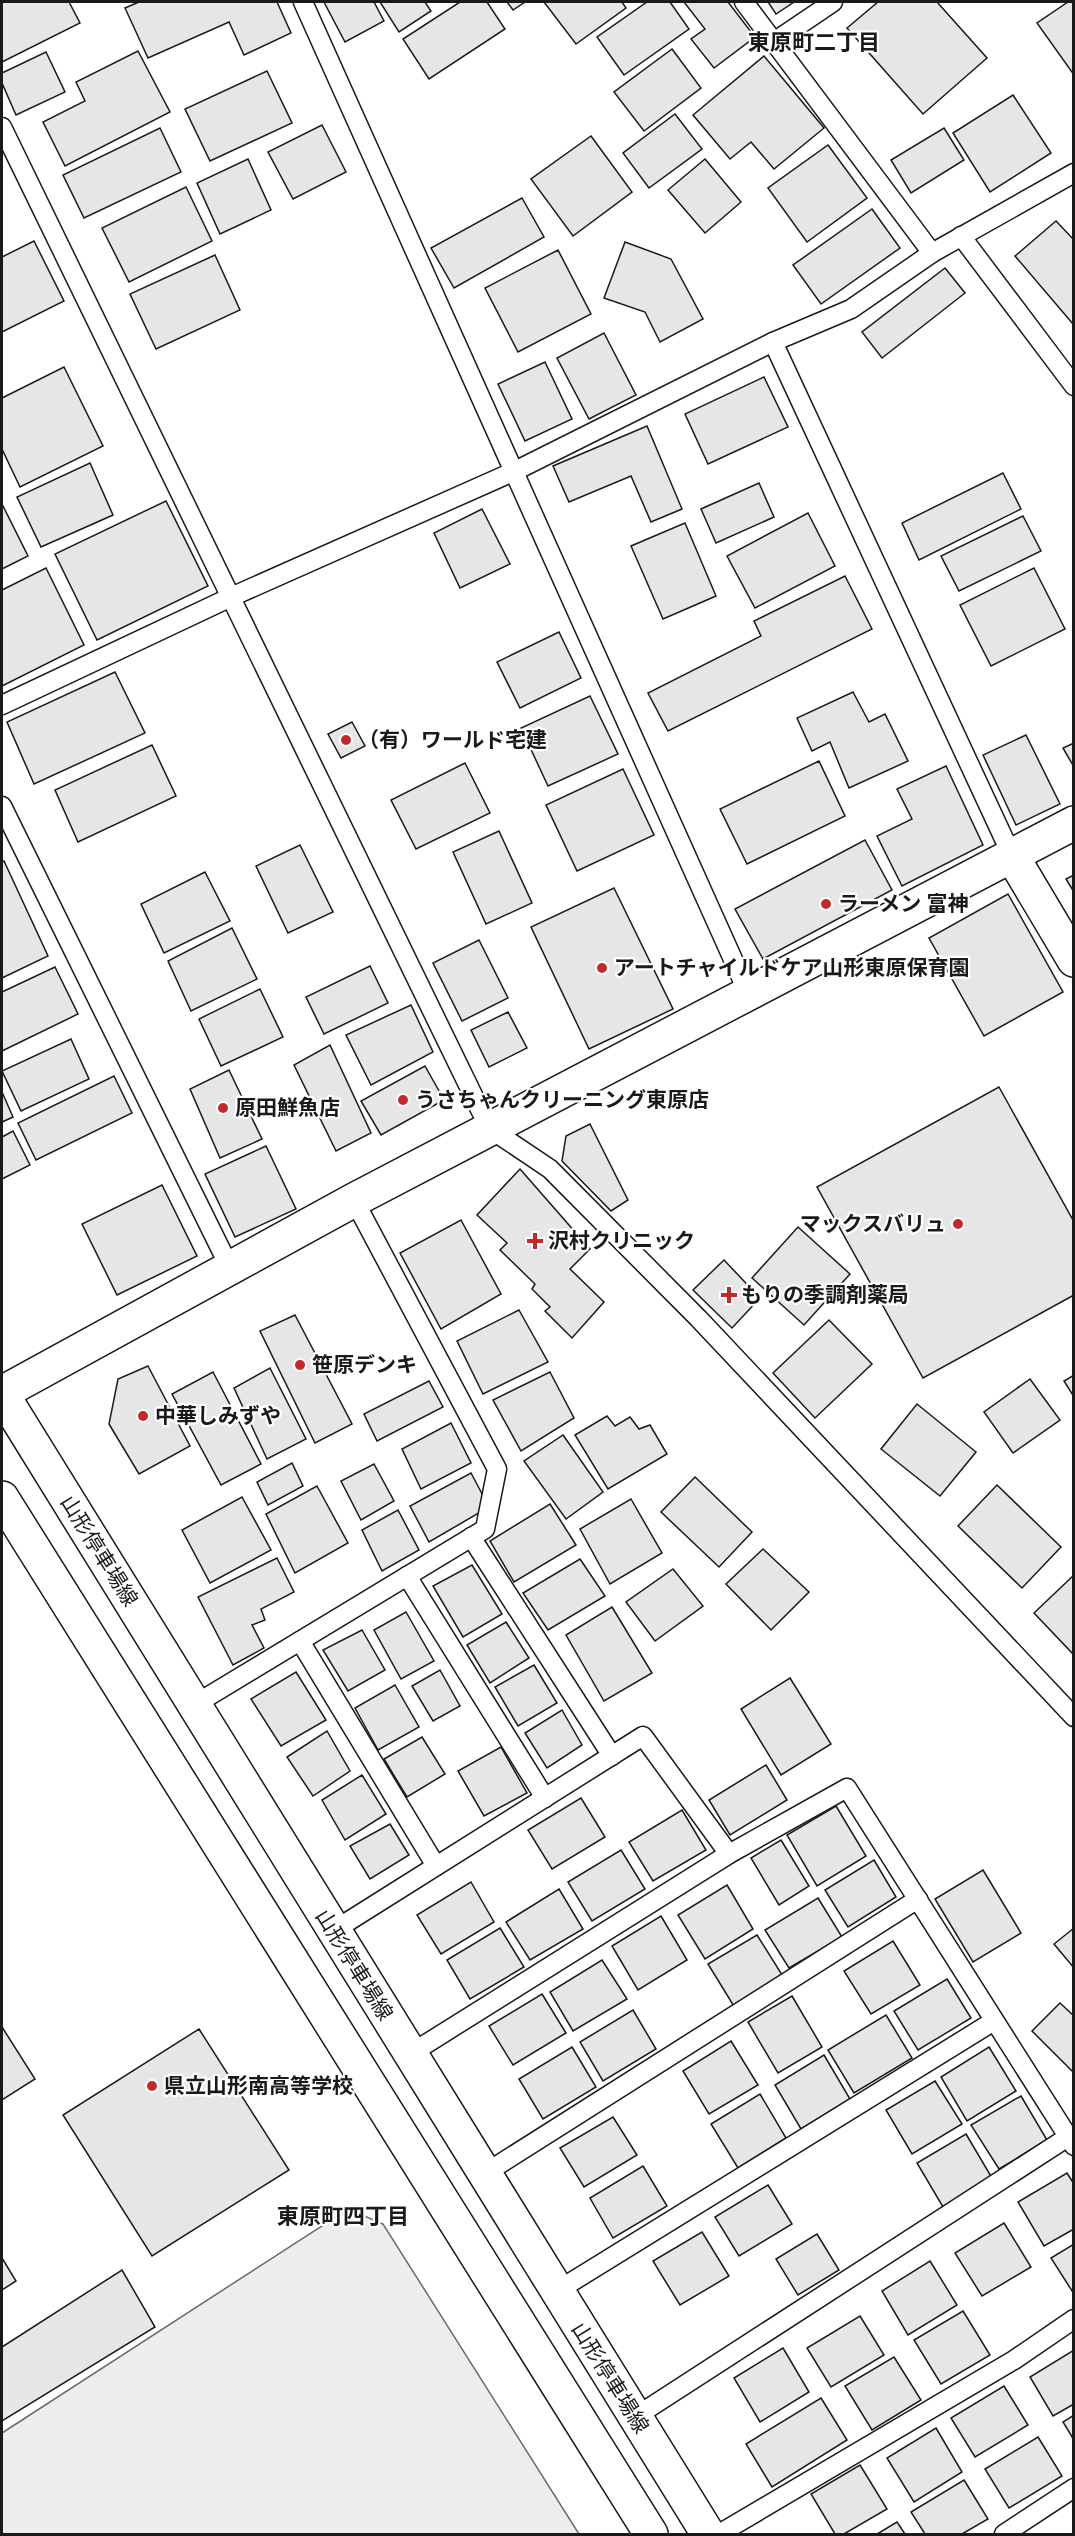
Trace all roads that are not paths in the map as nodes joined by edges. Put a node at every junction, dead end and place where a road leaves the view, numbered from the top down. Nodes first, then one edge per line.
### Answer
1 (303, 2) edge
2 (744, 2) edge
3 (832, 2) edge
4 (774, 42) junction
5 (2, 127) edge
6 (1074, 173) edge
7 (962, 236) junction
8 (932, 253) junction
9 (773, 342) junction
10 (1074, 386) edge
11 (515, 471) junction
12 (231, 597) junction
13 (2, 705) edge
14 (2, 806) edge
15 (1074, 823) edge
16 (1012, 856) junction
17 (1074, 960) edge
18 (748, 995) junction
19 (489, 1128) junction
20 (354, 1200) junction
21 (229, 1266) junction
22 (2, 1394) edge
23 (2, 1498) edge
24 (471, 1537) junction
25 (407, 1576) junction
26 (300, 1641) junction
27 (194, 1705) junction
28 (1074, 1717) edge
29 (612, 1756) junction
30 (545, 1797) junction
31 (729, 1854) junction
32 (436, 1866) junction
33 (918, 1899) junction
34 (333, 1931) junction
35 (994, 2020) junction
36 (410, 2054) junction
37 (1071, 2142) edge
38 (484, 2174) junction
39 (557, 2291) junction
40 (1074, 2319) edge
41 (635, 2417) junction
42 (1074, 2488) edge
43 (651, 2535) edge
44 (708, 2535) edge
45 (719, 2535) edge
46 (1004, 2535) edge

1 - 11 lane
2 - 4 lane
3 - 4 lane
4 - 8 lane
5 - 12 lane
6 - 7 lane
7 - 8 lane
7 - 10 lane
8 - 9 lane
9 - 11 lane
9 - 16 lane
11 - 12 lane
11 - 18 lane
12 - 13 lane
12 - 19 lane
14 - 21 lane
15 - 16 main road
16 - 17 main road
16 - 18 main road
18 - 19 main road
19 - 20 main road
19 - 28 lane
20 - 21 main road
20 - 24 lane
21 - 22 main road
22 - 27 main road, 山形停車場線
23 - 43 main road
24 - 25 lane
24 - 29 lane
25 - 26 lane
25 - 30 lane
26 - 27 lane
26 - 32 lane
27 - 34 main road, 山形停車場線
29 - 30 lane
29 - 31 lane
30 - 32 lane
31 - 33 lane
31 - 36 lane
32 - 34 lane
33 - 35 lane
33 - 38 lane
34 - 36 main road, 山形停車場線
35 - 37 lane
35 - 39 lane
36 - 38 main road, 山形停車場線
37 - 41 lane
38 - 39 main road, 山形停車場線
39 - 41 main road, 山形停車場線
40 - 45 lane
41 - 44 main road, 山形停車場線
42 - 46 lane

